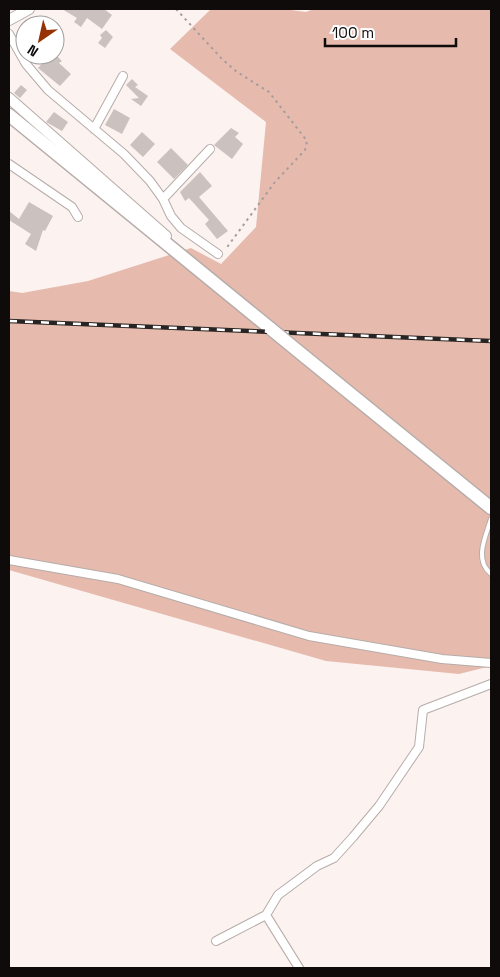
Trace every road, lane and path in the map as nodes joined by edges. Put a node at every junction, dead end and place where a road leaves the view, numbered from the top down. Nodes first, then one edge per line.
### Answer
1 (29, 9) edge
2 (176, 9) edge
3 (9, 20) edge
4 (9, 34) edge
5 (124, 76) dead end
6 (9, 98) edge
7 (9, 115) edge
8 (94, 129) junction
9 (210, 149) dead end
10 (9, 164) edge
11 (164, 199) junction
12 (78, 217) dead end
13 (218, 254) joint
14 (198, 268) junction
15 (491, 508) edge
16 (491, 520) edge
17 (9, 560) edge
18 (491, 574) edge
19 (491, 663) edge
20 (491, 684) edge
21 (266, 915) junction
22 (216, 941) dead end
23 (299, 968) edge

1 - 3 street
2 - 13 path
4 - 8 street
5 - 8 street
6 - 14 street
7 - 14 highway
8 - 11 street
9 - 11 street
10 - 12 street
11 - 13 street
14 - 15 highway, bridge
16 - 18 lane
17 - 19 street
20 - 21 street
21 - 22 street
21 - 23 street

